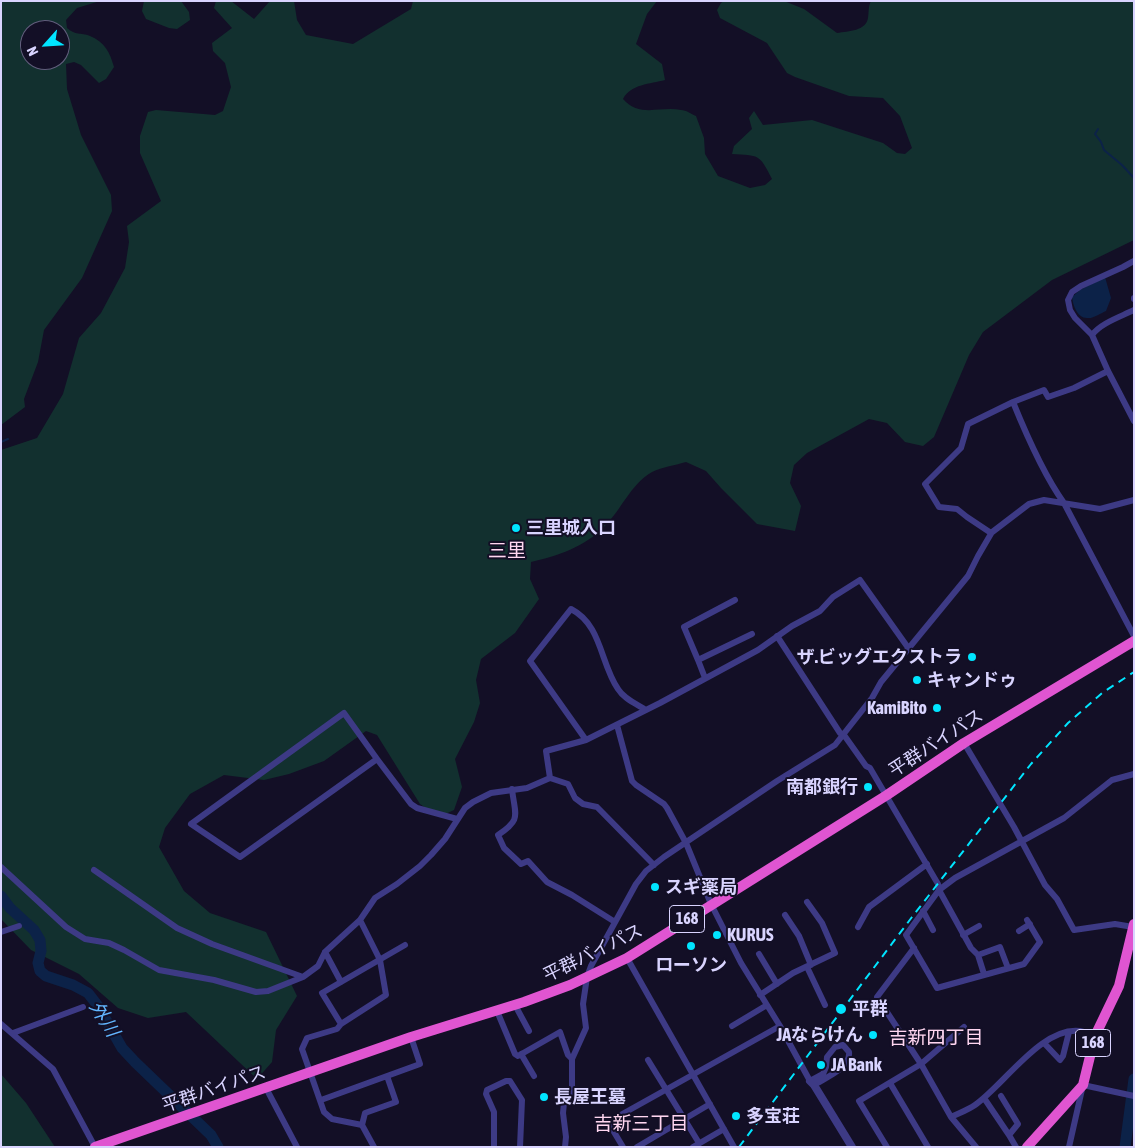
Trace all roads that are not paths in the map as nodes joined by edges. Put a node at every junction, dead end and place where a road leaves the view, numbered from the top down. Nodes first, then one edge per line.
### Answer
1 (1134, 261) edge
2 (1134, 310) edge
3 (1092, 335) junction
4 (1108, 371) junction
5 (1013, 402) junction
6 (1134, 421) edge
7 (1134, 500) edge
8 (1064, 503) junction
9 (992, 532) junction
10 (735, 600) dead end
11 (752, 634) dead end
12 (778, 636) junction
13 (1134, 636) edge
14 (1134, 641) edge
15 (909, 649) junction
16 (698, 660) junction
17 (705, 678) junction
18 (646, 710) junction
19 (617, 725) junction
20 (844, 735) junction
21 (586, 740) junction
22 (964, 742) junction
23 (377, 759) junction
24 (1134, 774) edge
25 (550, 778) junction
26 (512, 789) junction
27 (887, 795) junction
28 (457, 819) junction
29 (1022, 842) junction
30 (686, 843) junction
31 (654, 864) junction
32 (927, 864) junction
33 (1, 867) edge
34 (94, 870) dead end
35 (939, 890) junction
36 (807, 902) dead end
37 (711, 904) junction
38 (923, 910) junction
39 (785, 915) dead end
40 (360, 920) junction
41 (615, 922) junction
42 (18, 926) dead end
43 (979, 926) dead end
44 (1133, 926) edge
45 (858, 927) dead end
46 (932, 930) dead end
47 (1019, 931) dead end
48 (1, 932) edge
49 (963, 935) junction
50 (405, 945) dead end
51 (914, 948) junction
52 (325, 952) junction
53 (759, 954) dead end
54 (978, 954) junction
55 (626, 958) junction
56 (380, 960) junction
57 (809, 966) junction
58 (1008, 968) junction
59 (984, 974) junction
60 (303, 977) junction
61 (587, 978) junction
62 (341, 982) junction
63 (777, 984) junction
64 (760, 995) junction
65 (515, 1005) junction
66 (767, 1005) junction
67 (825, 1005) dead end
68 (83, 1007) dead end
69 (497, 1011) junction
70 (1, 1024) edge
71 (341, 1024) junction
72 (732, 1026) dead end
73 (780, 1026) junction
74 (964, 1027) dead end
75 (529, 1031) dead end
76 (1069, 1032) junction
77 (13, 1034) junction
78 (1095, 1036) junction
79 (411, 1037) junction
80 (1044, 1043) junction
81 (521, 1054) junction
82 (572, 1059) junction
83 (648, 1060) dead end
84 (921, 1064) junction
85 (311, 1072) junction
86 (694, 1074) junction
87 (387, 1076) junction
88 (534, 1076) dead end
89 (890, 1082) junction
90 (812, 1083) junction
91 (1083, 1085) junction
92 (266, 1088) junction
93 (666, 1089) junction
94 (1001, 1096) dead end
95 (1134, 1096) edge
96 (984, 1098) junction
97 (321, 1100) junction
98 (710, 1104) junction
99 (951, 1117) junction
100 (684, 1119) junction
101 (362, 1125) junction
102 (724, 1129) junction
103 (1009, 1135) junction
104 (696, 1145) edge
105 (95, 1147) edge
106 (297, 1147) edge
107 (374, 1147) edge
108 (494, 1147) edge
109 (520, 1147) edge
110 (565, 1147) edge
111 (623, 1147) edge
112 (637, 1147) edge
113 (734, 1147) edge
114 (852, 1147) edge
115 (887, 1147) edge
116 (928, 1147) edge
117 (976, 1147) edge
118 (1016, 1147) edge
119 (1027, 1147) edge
120 (1069, 1147) edge

1 - 3 street
2 - 3 street
3 - 4 street
4 - 5 street
4 - 6 street
5 - 8 street
5 - 9 street
7 - 8 street
8 - 9 street
8 - 13 street
9 - 15 street
10 - 16 street
11 - 16 street
12 - 15 street
12 - 17 street
12 - 20 street
14 - 22 highway, 平群バイパス / 168
15 - 20 street
16 - 17 street
17 - 18 street
18 - 19 street
18 - 21 street
19 - 21 street
19 - 30 street
20 - 27 street
20 - 30 street
21 - 25 street
22 - 27 highway, 平群バイパス / 168
22 - 29 street
23 - 23 street
23 - 28 street
24 - 29 street
25 - 26 street
25 - 31 street
26 - 28 street
26 - 41 street
27 - 32 street
27 - 37 highway, 平群バイパス / 168
28 - 40 street
29 - 35 street
29 - 44 street
30 - 31 street
30 - 37 street
31 - 41 street
32 - 35 street
32 - 45 street
33 - 60 street
34 - 60 street
35 - 38 street
35 - 49 street
36 - 57 street
37 - 55 highway, 平群バイパス / 168
37 - 64 street
38 - 46 street
38 - 51 street
39 - 57 street
40 - 52 street
40 - 56 street
41 - 61 street
42 - 48 street
43 - 49 street
44 - 78 highway, 168
47 - 58 street
49 - 54 street
50 - 56 street
51 - 59 street
51 - 84 street
52 - 60 street
52 - 62 street
53 - 63 street
54 - 58 street
54 - 59 street
55 - 61 highway, 平群バイパス / 168
55 - 86 street
56 - 62 street
56 - 71 street
57 - 63 street
57 - 67 street
58 - 59 street
61 - 65 highway, 平群バイパス / 168
61 - 82 street
62 - 71 street
63 - 64 street
64 - 66 street
65 - 69 highway, 平群バイパス / 168
65 - 75 street
66 - 72 street
66 - 73 street
68 - 77 street
69 - 79 highway, 平群バイパス / 168
69 - 81 street
70 - 77 street
71 - 85 street
73 - 86 street
73 - 90 street
74 - 84 street
76 - 78 street
76 - 80 street
76 - 80 street
77 - 105 street
78 - 91 highway, 168
79 - 85 highway, 平群バイパス / 168
79 - 87 street
80 - 96 street
81 - 82 street
81 - 88 street
82 - 110 street
83 - 93 street
84 - 89 street
84 - 99 street
85 - 92 highway, 平群バイパス / 168
85 - 97 street
86 - 93 street
86 - 98 street
87 - 97 street
87 - 101 street
89 - 115 street
89 - 116 street
90 - 90 street
90 - 114 street
91 - 95 street
91 - 119 highway, 168
91 - 120 street
92 - 105 highway, 平群バイパス / 168
92 - 106 street
93 - 100 street
93 - 111 street
94 - 103 street
96 - 99 street
96 - 103 street
97 - 101 street
98 - 100 street
98 - 102 street
99 - 117 street
100 - 104 street
100 - 112 street
101 - 107 street
102 - 104 street
102 - 113 street
103 - 118 street
108 - 109 street

